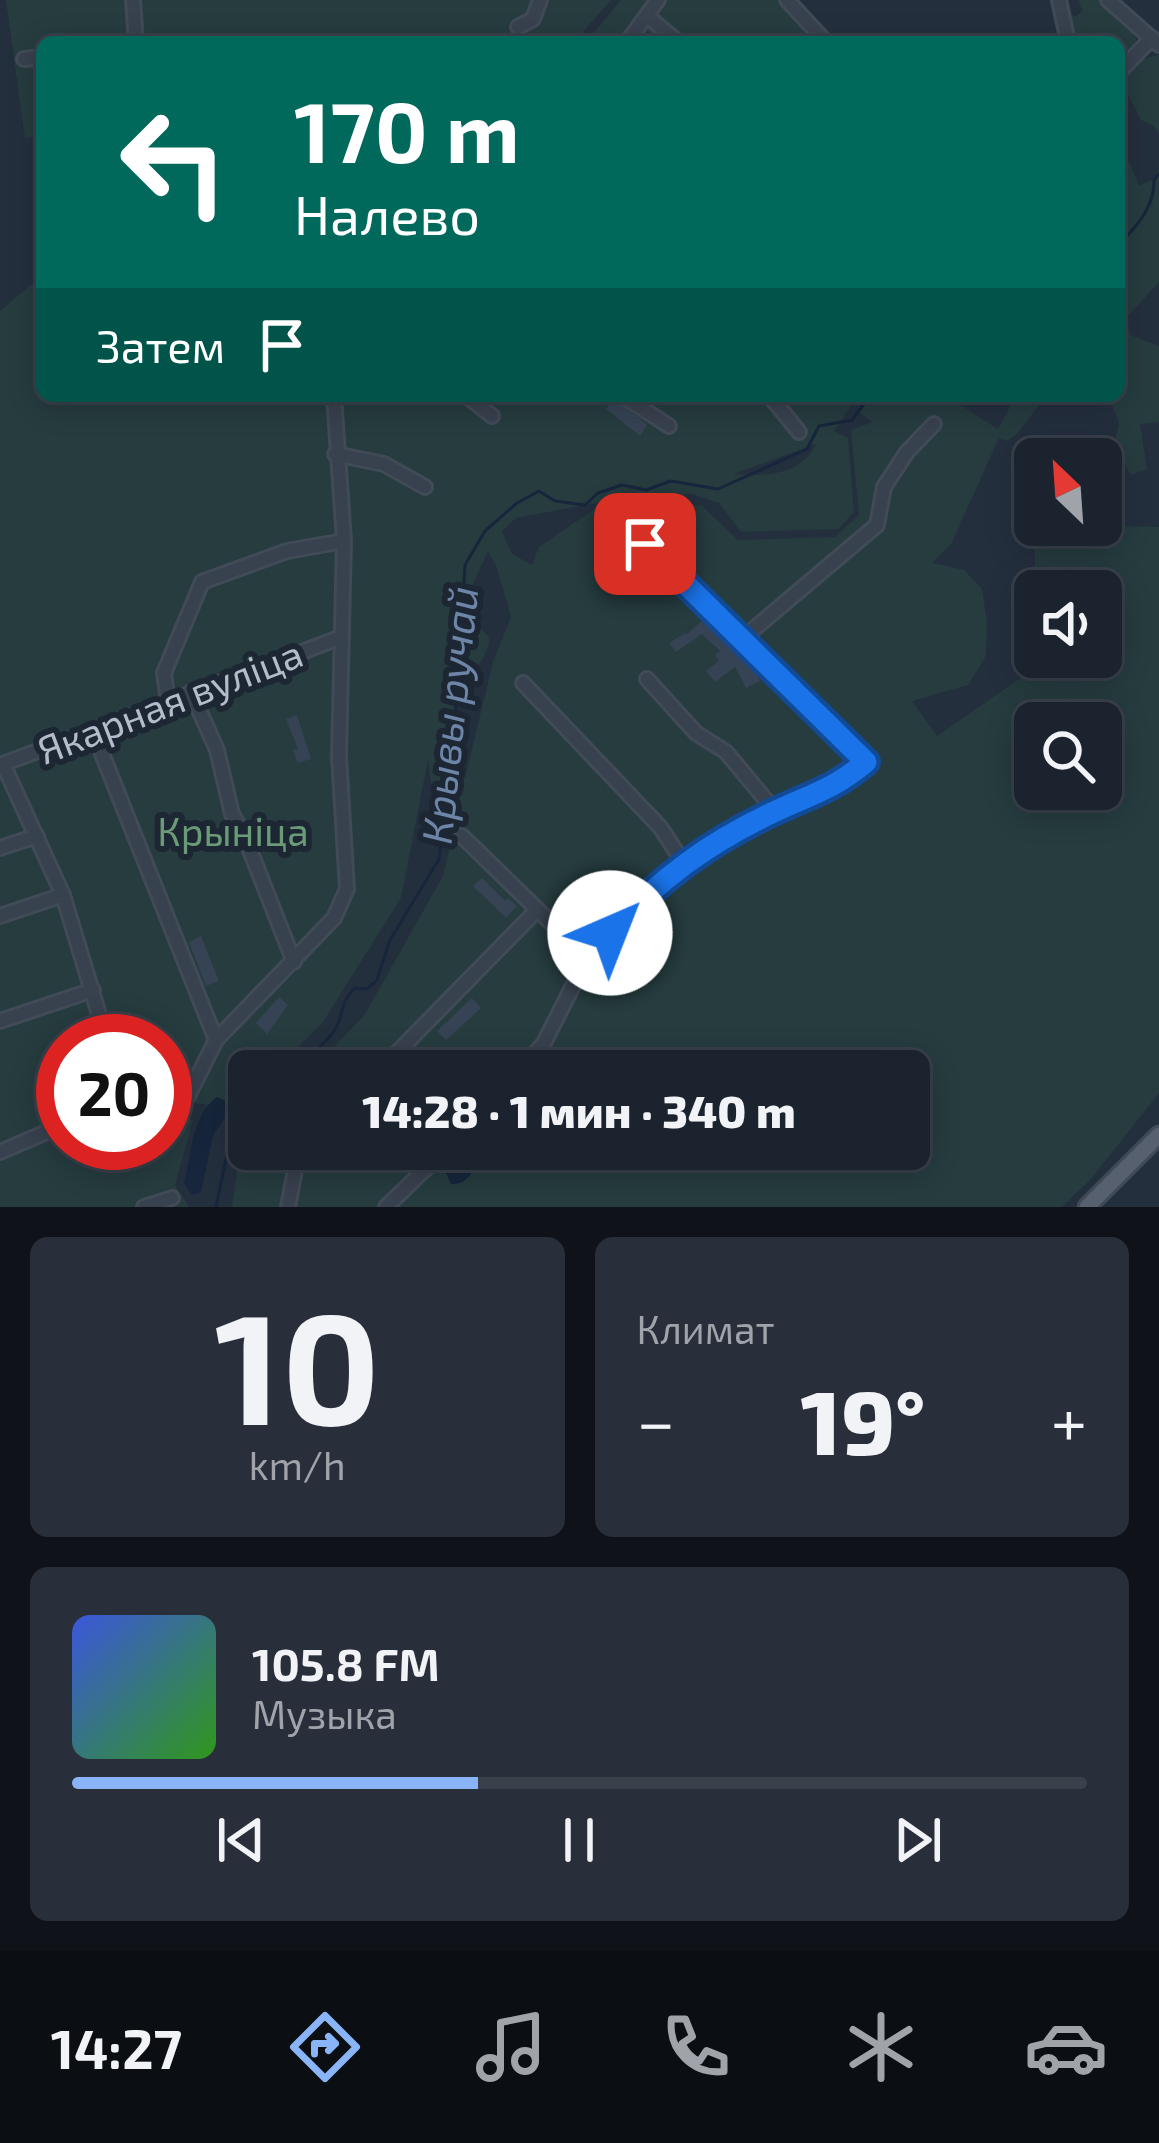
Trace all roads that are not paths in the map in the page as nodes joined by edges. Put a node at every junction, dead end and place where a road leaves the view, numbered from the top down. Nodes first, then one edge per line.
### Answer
1 (133, 0) edge
2 (540, 0) edge
3 (658, 0) edge
4 (787, 0) edge
5 (1059, 0) edge
6 (1108, 0) edge
7 (647, 16) junction
8 (518, 27) dead end
9 (136, 36) edge
10 (632, 36) edge
11 (671, 36) edge
12 (820, 36) edge
13 (1067, 36) edge
14 (1155, 42) edge
15 (36, 57) edge
16 (24, 58) dead end
17 (1125, 62) edge
18 (334, 402) edge
19 (474, 402) edge
20 (632, 402) edge
21 (775, 402) edge
22 (492, 416) dead end
23 (934, 424) dead end
24 (669, 426) dead end
25 (799, 433) dead end
26 (335, 454) junction
27 (425, 487) dead end
28 (344, 541) junction
29 (645, 544) dead end
30 (340, 638) junction
31 (742, 639) junction
32 (646, 679) dead end
33 (523, 683) dead end
34 (191, 692) junction
35 (168, 701) junction
36 (93, 731) junction
37 (2, 764) edge
38 (775, 812) junction
39 (37, 836) junction
40 (462, 836) dead end
41 (0, 848) edge
42 (682, 862) junction
43 (63, 895) junction
44 (537, 910) junction
45 (0, 916) edge
46 (587, 958) junction
47 (294, 962) junction
48 (88, 992) junction
49 (97, 1014) edge
50 (0, 1021) edge
51 (216, 1040) junction
52 (400, 1050) edge
53 (538, 1050) edge
54 (192, 1088) edge
55 (1159, 1135) edge
56 (36, 1137) edge
57 (0, 1152) edge
58 (295, 1170) edge
59 (424, 1170) edge
60 (172, 1198) dead end
61 (144, 1207) edge
62 (288, 1207) edge
63 (386, 1207) edge
64 (1087, 1207) edge

1 - 9 street
2 - 8 street
3 - 7 street
4 - 12 street
5 - 13 street
6 - 14 street
7 - 10 street
7 - 11 street
14 - 17 street
15 - 16 street
18 - 26 street
19 - 22 street
20 - 24 street
21 - 25 street
23 - 31 street
26 - 27 street
26 - 28 street
28 - 30 street
28 - 35 street
29 - 31 street
30 - 34 street, Якарная вуліца
30 - 47 street
31 - 38 street
32 - 38 street
33 - 42 street
34 - 35 street, Якарная вуліца
34 - 47 street
35 - 36 street, Якарная вуліца
36 - 37 street, Якарная вуліца
36 - 51 street
37 - 39 street
38 - 42 street
39 - 41 street
39 - 43 street
40 - 44 street
42 - 46 street
43 - 45 street
43 - 48 street
44 - 46 street
44 - 52 street
46 - 53 street
47 - 51 street
48 - 49 street
48 - 50 street
51 - 54 street
55 - 64 main road
56 - 57 street
58 - 62 street
59 - 63 street
60 - 61 street

